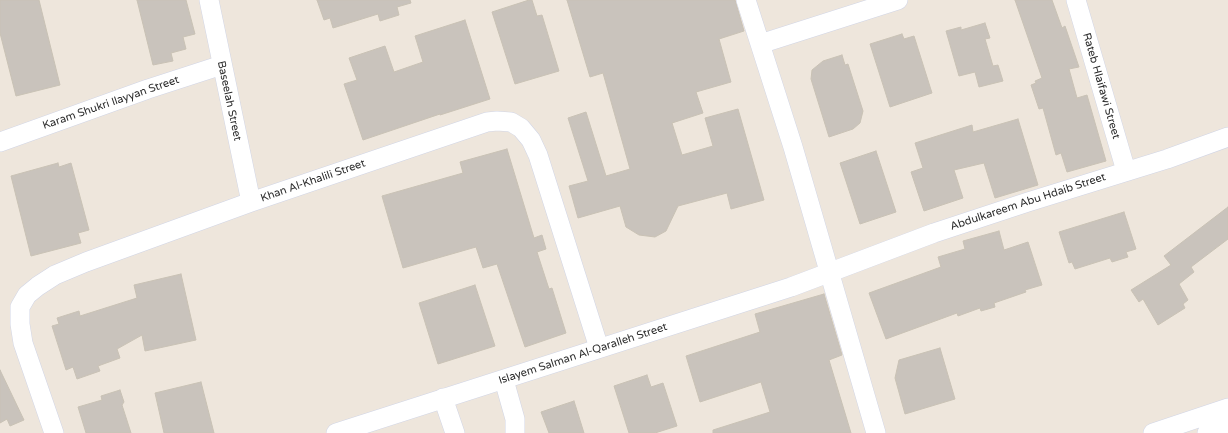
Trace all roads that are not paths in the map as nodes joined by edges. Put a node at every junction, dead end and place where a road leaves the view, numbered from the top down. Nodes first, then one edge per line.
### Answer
1 (209, 0) edge
2 (746, 0) edge
3 (898, 0) edge
4 (1076, 0) edge
5 (760, 44) junction
6 (222, 65) junction
7 (1228, 137) edge
8 (0, 140) edge
9 (1126, 171) junction
10 (251, 202) junction
11 (830, 273) junction
12 (599, 348) junction
13 (504, 380) junction
14 (443, 398) junction
15 (1228, 408) edge
16 (1228, 426) edge
17 (54, 433) edge
18 (336, 433) edge
19 (455, 433) edge
20 (515, 433) edge
21 (876, 433) edge
22 (1153, 433) edge
23 (1207, 433) edge

1 - 6 street, Baseelah Street
2 - 5 street
3 - 5 street
4 - 9 street, Rateb Hlaifawi Street
5 - 11 street
6 - 8 street, Karam Shukri Ilayyan Street
6 - 10 street, Baseelah Street
7 - 9 street, Abdulkareem Abu Hdaib Street
9 - 11 street, Abdulkareem Abu Hdaib Street
10 - 12 street, Khan Al-Khalili Street
10 - 17 street, Khan Al-Khalili Street
11 - 12 street, Islayem Salman Al-Qaralleh Street
11 - 21 street
12 - 13 street, Islayem Salman Al-Qaralleh Street
13 - 14 street, Islayem Salman Al-Qaralleh Street
13 - 20 street
14 - 18 street, Islayem Salman Al-Qaralleh Street
14 - 19 street
15 - 22 street
16 - 23 street

